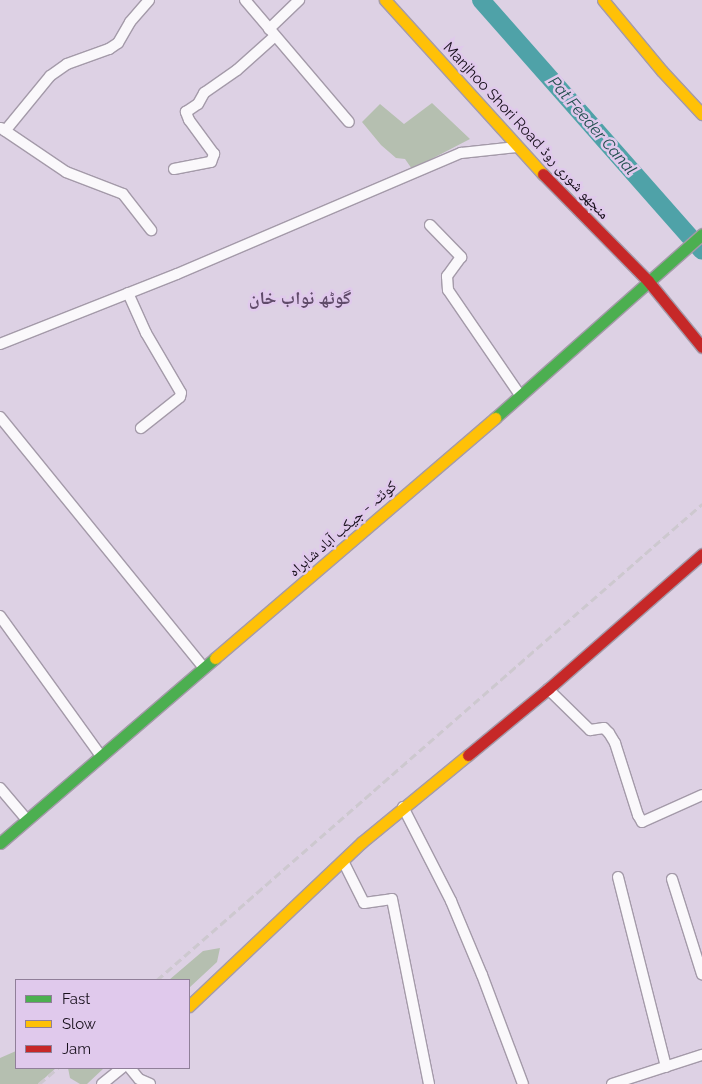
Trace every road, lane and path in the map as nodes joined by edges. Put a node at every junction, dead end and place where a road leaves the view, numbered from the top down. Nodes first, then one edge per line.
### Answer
1 (149, 0) edge
2 (245, 0) edge
3 (299, 0) edge
4 (385, 0) edge
5 (603, 0) edge
6 (272, 32) junction
7 (702, 114) edge
8 (349, 122) dead end
9 (2, 129) edge
10 (516, 147) junction
11 (174, 170) dead end
12 (430, 225) dead end
13 (151, 230) dead end
14 (702, 234) edge
15 (648, 281) junction
16 (128, 294) junction
17 (0, 344) edge
18 (702, 347) edge
19 (520, 395) junction
20 (0, 418) edge
21 (141, 428) dead end
22 (702, 554) edge
23 (0, 616) edge
24 (204, 668) junction
25 (548, 688) junction
26 (101, 756) junction
27 (0, 788) edge
28 (702, 795) edge
29 (403, 807) junction
30 (27, 820) junction
31 (0, 843) edge
32 (343, 861) junction
33 (618, 877) dead end
34 (672, 879) dead end
35 (702, 974) edge
36 (190, 1005) edge
37 (702, 1056) edge
38 (666, 1067) junction
39 (121, 1069) edge
40 (131, 1069) edge
41 (102, 1084) edge
42 (150, 1084) edge
43 (428, 1084) edge
44 (523, 1084) edge
45 (612, 1084) edge

1 - 9 street
2 - 6 street
3 - 6 street
4 - 10 main road, Manjhoo Shori Road منجھو شوری روڈ
5 - 7 main road
6 - 8 street
6 - 11 street
9 - 13 street
10 - 15 main road, Manjhoo Shori Road منجھو شوری روڈ
10 - 16 street
12 - 19 street
14 - 15 main road, کوئٹہ - جیکب آباد شاہراہ
15 - 18 main road, Manjhoo Shori Road منجھو شوری روڈ
15 - 19 main road, کوئٹہ - جیکب آباد شاہراہ
16 - 17 street
16 - 21 street
19 - 24 main road, کوئٹہ - جیکب آباد شاہراہ
20 - 24 street
22 - 25 main road
23 - 26 street
24 - 26 main road, کوئٹہ - جیکب آباد شاہراہ
25 - 28 street
25 - 29 main road
26 - 30 main road, کوئٹہ - جیکب آباد شاہراہ
27 - 30 street
29 - 32 main road
29 - 44 street
30 - 31 main road, کوئٹہ - جیکب آباد شاہراہ
32 - 36 main road
32 - 43 street
33 - 38 street
34 - 35 street
37 - 38 street
38 - 45 street
39 - 41 street
40 - 42 street

